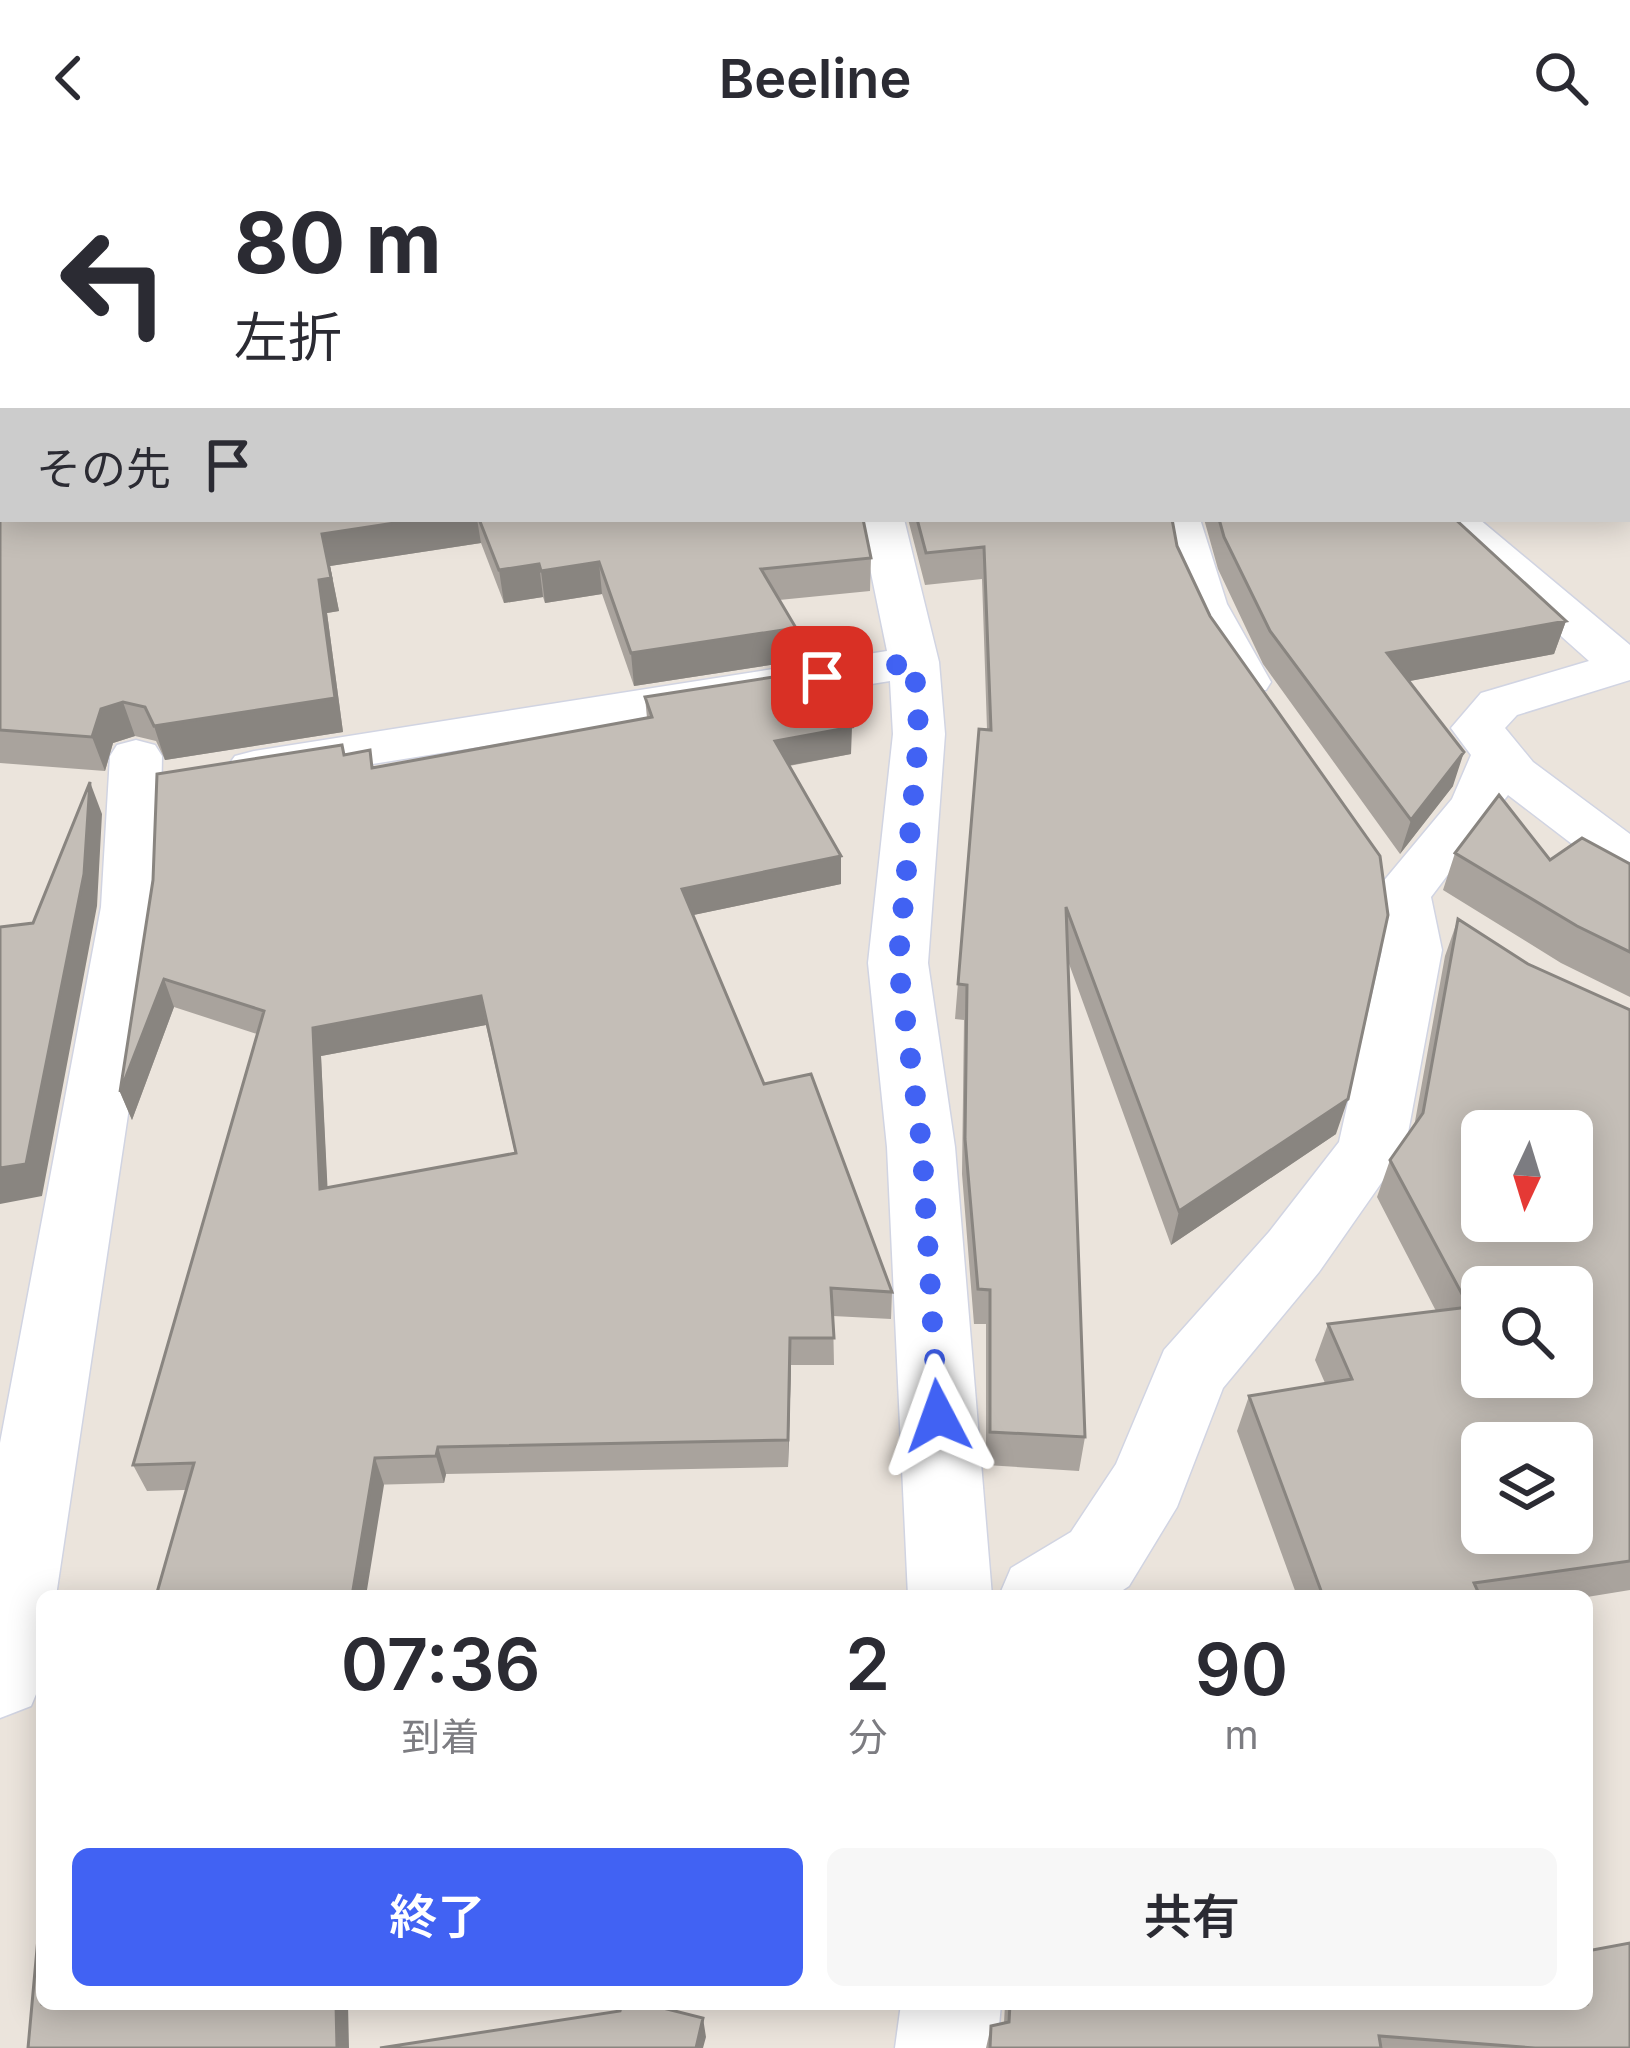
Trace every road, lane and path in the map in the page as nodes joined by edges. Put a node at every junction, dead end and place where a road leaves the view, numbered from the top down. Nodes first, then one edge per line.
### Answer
1 (883, 522) edge
2 (1184, 522) edge
3 (1456, 522) edge
4 (914, 662) junction
5 (1628, 663) edge
6 (1280, 723) edge
7 (1498, 754) junction
8 (1630, 861) edge
9 (1388, 876) junction
10 (1460, 932) edge
11 (950, 1590) edge
12 (1050, 1590) edge
13 (0, 1676) edge
14 (950, 2010) edge
15 (946, 2048) edge

1 - 4 street
2 - 6 lane
3 - 5 street
4 - 11 street
4 - 13 street
5 - 7 street
7 - 8 street
7 - 9 street
9 - 10 street
9 - 12 street
14 - 15 street

